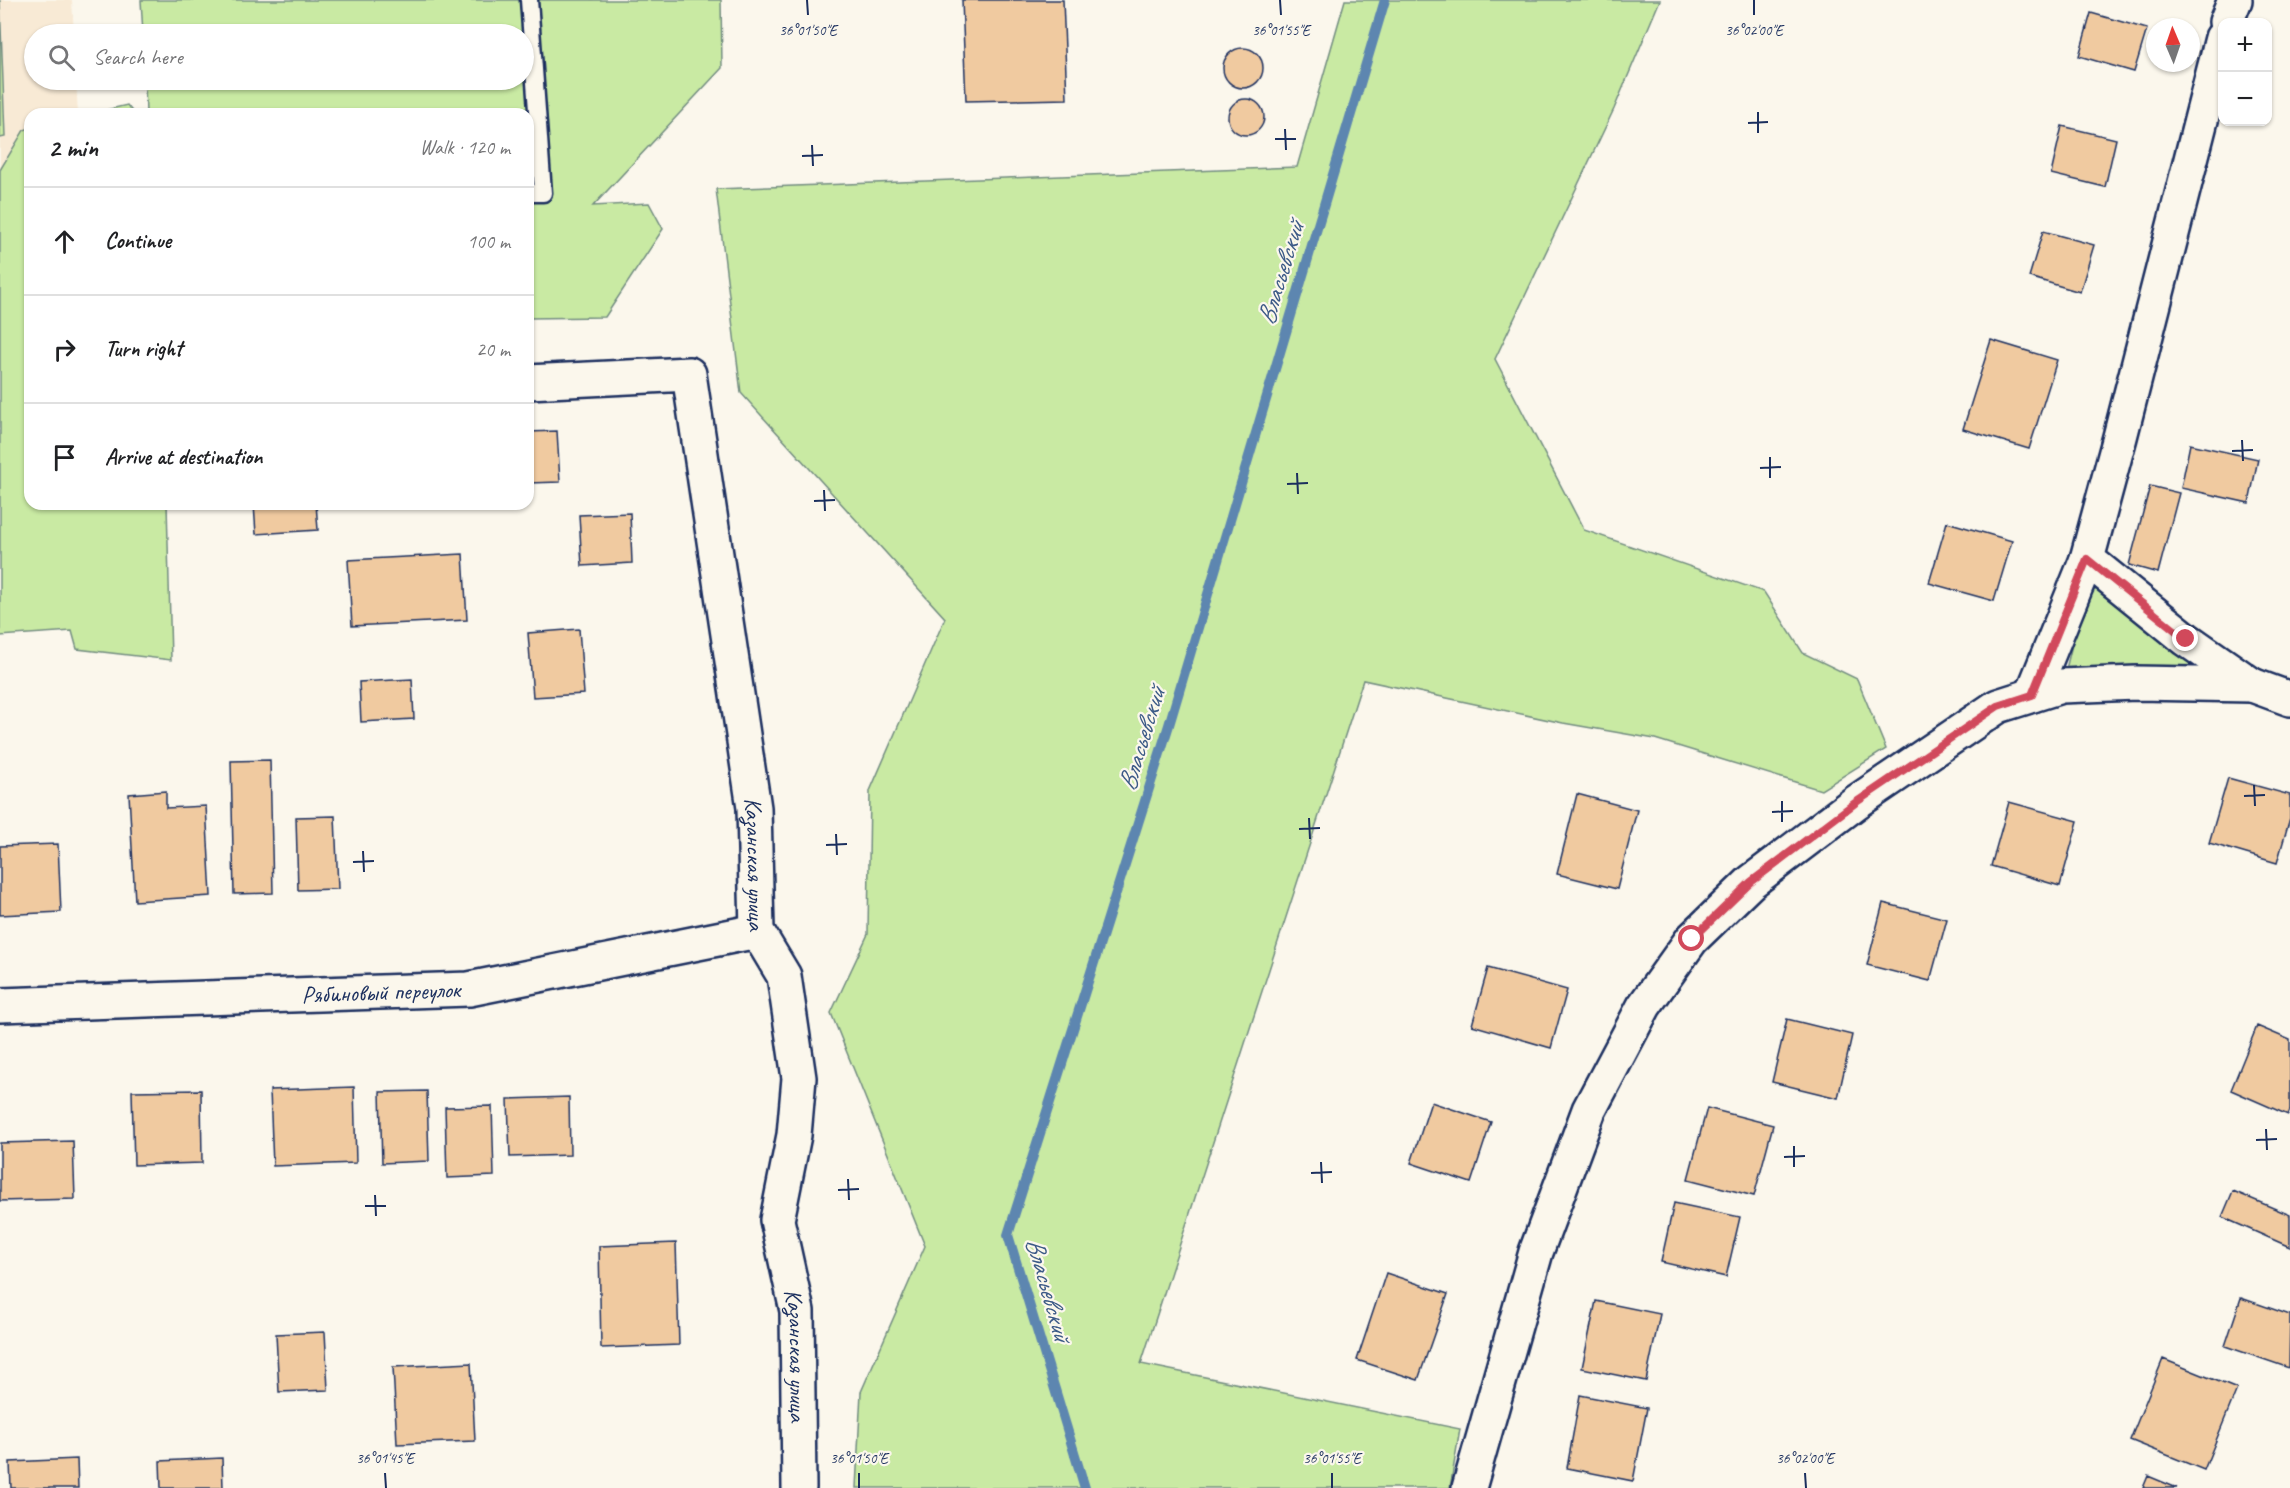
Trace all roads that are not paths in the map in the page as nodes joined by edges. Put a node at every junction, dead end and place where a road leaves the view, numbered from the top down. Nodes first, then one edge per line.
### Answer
1 (529, 0) edge
2 (2235, 0) edge
3 (2228, 18) edge
4 (531, 24) edge
5 (2218, 57) edge
6 (534, 69) edge
7 (534, 193) edge
8 (534, 382) edge
9 (2087, 559) junction
10 (2252, 685) junction
11 (2032, 695) junction
12 (2290, 699) edge
13 (757, 931) junction
14 (0, 1005) edge
15 (799, 1488) edge
16 (1469, 1488) edge

1 - 4 lane
2 - 3 street
5 - 9 street
6 - 7 lane
8 - 13 street, Казанская улица
9 - 10 street
9 - 11 street
10 - 11 street
10 - 12 street
11 - 16 street
13 - 14 street, Рябиновый переулок
13 - 15 street, Казанская улица

